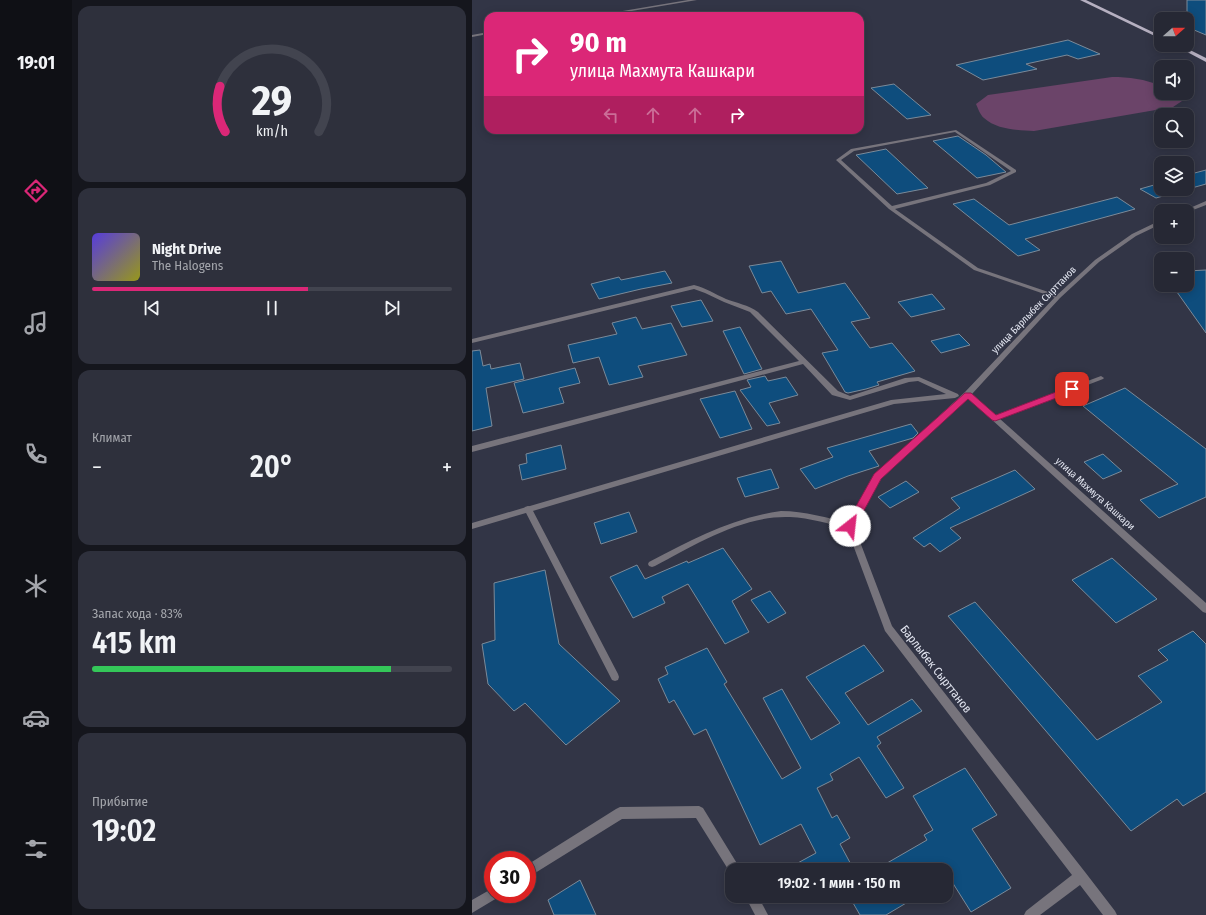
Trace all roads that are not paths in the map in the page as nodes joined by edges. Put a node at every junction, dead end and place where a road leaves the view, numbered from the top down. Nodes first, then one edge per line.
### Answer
1 (695, 0) edge
2 (1082, 0) edge
3 (621, 12) edge
4 (484, 34) edge
5 (1154, 35) edge
6 (472, 36) edge
7 (1190, 52) edge
8 (1206, 60) edge
9 (1206, 203) edge
10 (890, 208) junction
11 (1194, 208) edge
12 (1154, 225) edge
13 (1058, 297) junction
14 (472, 341) edge
15 (804, 362) junction
16 (1101, 378) dead end
17 (968, 394) junction
18 (955, 396) junction
19 (995, 418) junction
20 (472, 449) edge
21 (528, 509) junction
22 (472, 526) edge
23 (850, 526) junction
24 (652, 564) dead end
25 (1206, 609) edge
26 (615, 677) dead end
27 (731, 863) edge
28 (536, 866) edge
29 (1081, 876) junction
30 (484, 900) edge
31 (755, 903) edge
32 (472, 907) edge
33 (762, 915) edge
34 (1030, 915) edge
35 (1111, 915) edge

1 - 3 street
2 - 5 main road
4 - 6 street
7 - 8 main road
9 - 11 street
10 - 10 lane
10 - 13 lane
12 - 13 street, улица Барлыбек Сырттанов
13 - 17 street, улица Барлыбек Сырттанов
14 - 15 street
15 - 18 street
15 - 20 street
16 - 19 lane
17 - 18 street
17 - 19 street, улица Махмута Кашкари
17 - 23 street
18 - 21 street
19 - 25 street, улица Махмута Кашкари
21 - 22 street
21 - 26 lane
23 - 24 lane
23 - 29 street, Барлыбек Сырттанов
27 - 28 street
29 - 34 street
29 - 35 street, Барлыбек Сырттанов
30 - 32 street
31 - 33 street

